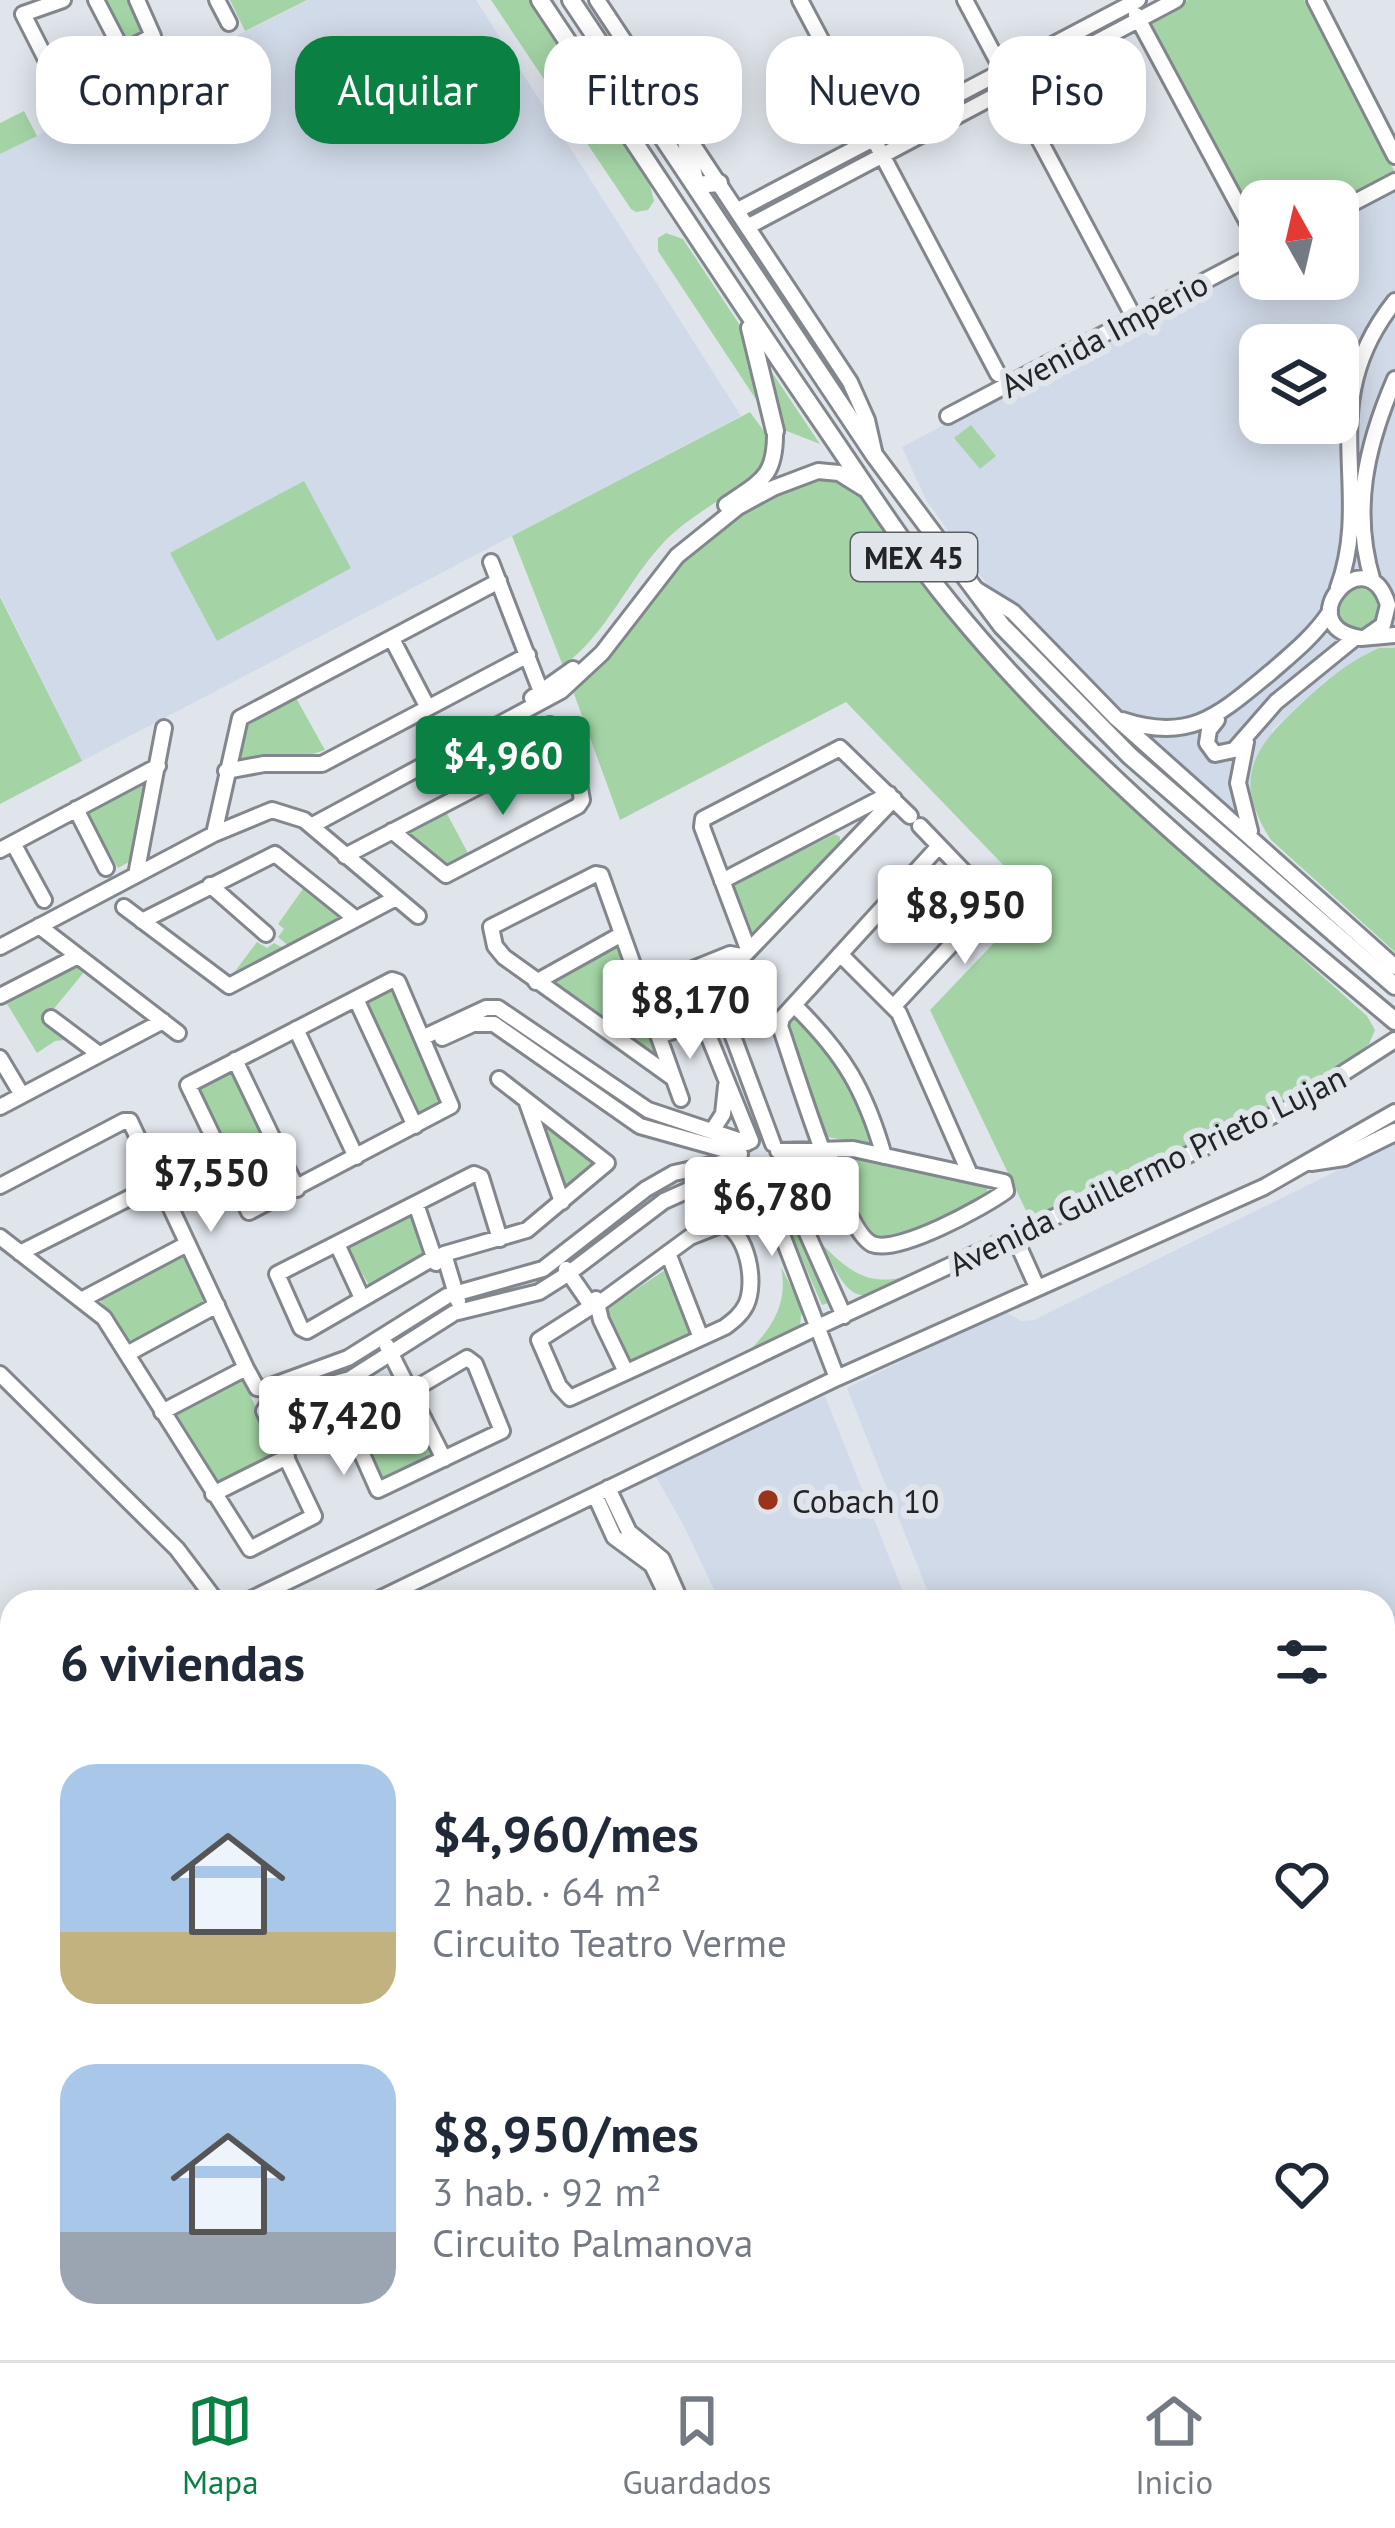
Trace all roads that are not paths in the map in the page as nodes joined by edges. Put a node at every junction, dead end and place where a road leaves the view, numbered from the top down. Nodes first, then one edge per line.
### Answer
1 (63, 0) edge
2 (96, 0) edge
3 (137, 0) edge
4 (217, 0) edge
5 (540, 0) edge
6 (571, 0) edge
7 (596, 0) edge
8 (800, 0) edge
9 (965, 0) edge
10 (1176, 0) edge
11 (1315, 0) edge
12 (1132, 1) edge
13 (1139, 20) junction
14 (229, 23) dead end
15 (115, 36) edge
16 (153, 36) edge
17 (620, 36) edge
18 (819, 36) edge
19 (1069, 36) edge
20 (1110, 36) edge
21 (36, 40) edge
22 (988, 44) edge
23 (988, 101) edge
24 (686, 144) edge
25 (693, 144) edge
26 (865, 144) edge
27 (875, 144) edge
28 (1041, 144) edge
29 (1395, 155) edge
30 (881, 156) junction
31 (1395, 181) edge
32 (719, 183) junction
33 (696, 185) junction
34 (1359, 200) edge
35 (738, 210) junction
36 (1239, 210) edge
37 (749, 226) junction
38 (1239, 256) edge
39 (1395, 301) edge
40 (1129, 308) dead end
41 (745, 310) junction
42 (998, 374) dead end
43 (1395, 379) edge
44 (948, 416) dead end
45 (776, 431) joint
46 (875, 456) junction
47 (872, 496) junction
48 (491, 562) dead end
49 (499, 581) junction
50 (1373, 582) junction
51 (970, 586) junction
52 (1338, 588) junction
53 (1390, 600) edge
54 (1330, 612) junction
55 (1395, 635) edge
56 (1361, 637) junction
57 (392, 639) junction
58 (528, 655) junction
59 (543, 697) junction
60 (427, 706) junction
61 (1224, 711) junction
62 (1116, 718) junction
63 (550, 725) dead end
64 (164, 728) dead end
65 (1247, 737) junction
66 (560, 744) junction
67 (158, 766) junction
68 (226, 771) junction
69 (891, 797) junction
70 (76, 809) junction
71 (308, 823) junction
72 (392, 831) junction
73 (214, 835) junction
74 (1256, 842) junction
75 (7, 846) edge
76 (939, 846) junction
77 (345, 856) junction
78 (106, 868) dead end
79 (136, 875) junction
80 (722, 881) junction
81 (210, 885) junction
82 (396, 898) junction
83 (44, 900) dead end
84 (124, 907) dead end
85 (418, 916) dead end
86 (356, 919) junction
87 (142, 921) junction
88 (39, 926) junction
89 (266, 934) dead end
90 (622, 934) junction
91 (0, 947) edge
92 (745, 953) junction
93 (840, 954) junction
94 (78, 956) junction
95 (1395, 967) edge
96 (708, 969) junction
97 (536, 982) junction
98 (1395, 986) edge
99 (0, 996) edge
100 (356, 999) junction
101 (794, 1005) junction
102 (894, 1006) junction
103 (485, 1015) junction
104 (698, 1017) junction
105 (51, 1018) dead end
106 (163, 1022) junction
107 (1395, 1022) edge
108 (296, 1029) junction
109 (658, 1032) junction
110 (178, 1033) dead end
111 (1395, 1040) edge
112 (425, 1041) junction
113 (99, 1054) junction
114 (0, 1058) edge
115 (235, 1060) junction
116 (673, 1078) junction
117 (499, 1079) dead end
118 (725, 1081) junction
119 (22, 1095) junction
120 (681, 1099) dead end
121 (526, 1100) junction
122 (0, 1107) edge
123 (1395, 1112) edge
124 (415, 1126) junction
125 (712, 1131) junction
126 (1395, 1132) edge
127 (672, 1137) junction
128 (828, 1151) junction
129 (744, 1154) junction
130 (884, 1156) junction
131 (356, 1157) junction
132 (777, 1157) junction
133 (1311, 1162) junction
134 (969, 1172) junction
135 (674, 1173) junction
136 (761, 1180) junction
137 (159, 1183) junction
138 (0, 1186) edge
139 (297, 1189) junction
140 (562, 1202) junction
141 (416, 1204) junction
142 (0, 1237) edge
143 (1015, 1238) junction
144 (500, 1239) junction
145 (188, 1244) junction
146 (337, 1244) junction
147 (20, 1252) junction
148 (668, 1253) junction
149 (439, 1256) junction
150 (562, 1257) junction
151 (572, 1271) junction
152 (1037, 1287) junction
153 (451, 1294) junction
154 (362, 1298) junction
155 (83, 1299) junction
156 (217, 1305) junction
157 (591, 1308) junction
158 (458, 1312) junction
159 (844, 1316) junction
160 (820, 1326) junction
161 (386, 1333) junction
162 (701, 1339) junction
163 (394, 1352) junction
164 (127, 1354) junction
165 (247, 1369) junction
166 (626, 1372) junction
167 (0, 1374) edge
168 (837, 1378) junction
169 (287, 1383) junction
170 (413, 1388) junction
171 (162, 1412) junction
172 (287, 1457) junction
173 (444, 1459) junction
174 (602, 1491) junction
175 (213, 1494) junction
176 (208, 1590) edge
177 (270, 1590) edge
178 (400, 1590) edge
179 (664, 1590) edge
180 (676, 1590) edge

1 - 21 street
2 - 15 street
3 - 16 street
4 - 14 street
5 - 41 main road, MEX 45
6 - 33 main road, MEX 45
7 - 17 street
8 - 18 street
9 - 22 street
10 - 13 street
11 - 29 street
12 - 13 street
12 - 19 street
13 - 20 street
13 - 36 street
23 - 30 street
24 - 33 main road
25 - 32 street
26 - 35 street
27 - 30 street
28 - 40 street
30 - 37 street
30 - 42 street
31 - 34 street
32 - 33 main road
32 - 35 street
33 - 46 main road, MEX 45
35 - 37 street
37 - 46 street
38 - 44 street, Avenida Imperio
39 - 52 street
41 - 45 main road
41 - 47 main road, MEX 45
43 - 50 street
45 - 59 street
46 - 51 main road, MEX 45
47 - 59 street
47 - 107 main road, MEX 45
48 - 49 street
49 - 57 street
49 - 58 street
50 - 52 street
50 - 53 street
51 - 62 street
51 - 98 main road, MEX 45
52 - 54 street
53 - 56 street
54 - 56 street
54 - 61 street
55 - 56 street
56 - 65 street
57 - 60 street
57 - 68 street
58 - 59 street
58 - 60 street
59 - 71 street
60 - 68 street
61 - 62 street
61 - 65 street
62 - 74 street
63 - 66 street
64 - 67 street
65 - 74 street
66 - 72 street
66 - 72 street
67 - 70 street
67 - 79 street
68 - 73 street
69 - 76 street
69 - 80 street
69 - 80 street
69 - 92 street
70 - 75 street
70 - 78 street
71 - 73 street
71 - 77 street
72 - 77 street
73 - 79 street
74 - 95 street
75 - 83 street
76 - 93 street
76 - 102 street
77 - 82 street
79 - 88 street
80 - 92 street
81 - 86 street
81 - 87 street
81 - 89 street
82 - 85 street
82 - 86 street
84 - 87 street
86 - 87 street
88 - 91 street
88 - 94 street
90 - 97 street
90 - 97 street
90 - 109 street
92 - 96 street
93 - 101 street
93 - 102 street
94 - 99 street
94 - 106 street
96 - 104 street
96 - 132 street
97 - 116 street
100 - 108 street
100 - 112 street
100 - 124 street
101 - 128 street
101 - 130 street
102 - 134 street
103 - 112 street
103 - 125 street
103 - 127 street
104 - 109 street
104 - 118 street
105 - 113 street
106 - 110 street
106 - 113 street
108 - 115 street
108 - 131 street
109 - 116 street
111 - 143 street, Avenida Guillermo Prieto Lujan
112 - 124 street
113 - 119 street
114 - 119 street
115 - 139 street
115 - 139 street
116 - 120 street
117 - 121 street
118 - 125 street
118 - 129 street
119 - 122 street
121 - 140 street
121 - 140 street
123 - 133 street, Avenida Guillermo Prieto Lujan
124 - 131 street
125 - 129 street
126 - 133 main road
127 - 129 street
127 - 135 street
128 - 130 street
128 - 132 street
128 - 134 street
129 - 132 street
129 - 135 street
129 - 136 street
129 - 151 street
130 - 134 street
131 - 139 street
132 - 136 street
132 - 159 street
133 - 152 street, Avenida Guillermo Prieto Lujan
135 - 150 street
136 - 160 street
137 - 138 street
137 - 145 street
137 - 147 street
140 - 144 street
141 - 144 street
141 - 146 street
141 - 149 street
142 - 147 street
143 - 152 street
143 - 159 street, Avenida Guillermo Prieto Lujan
144 - 149 street
145 - 155 street
145 - 156 street
146 - 154 street
146 - 154 street
147 - 155 street
148 - 157 street
148 - 162 street
148 - 162 street
149 - 153 street
149 - 154 street
150 - 151 street
150 - 153 street
151 - 157 street
151 - 158 street
152 - 168 street, Avenida Guillermo Prieto Lujan
153 - 158 street
153 - 161 street
155 - 164 street
156 - 164 street
156 - 165 street
157 - 166 street
157 - 166 street
158 - 163 street
159 - 160 street, Avenida Guillermo Prieto Lujan
160 - 168 street
160 - 177 street, Avenida Guillermo Prieto Lujan
161 - 163 street
161 - 169 street
162 - 166 street
163 - 169 street
163 - 170 street
164 - 171 street
165 - 169 street
165 - 171 street
167 - 176 street
168 - 174 street, Avenida Guillermo Prieto Lujan
169 - 172 street
170 - 173 street
170 - 173 street
170 - 173 street
171 - 175 street
172 - 175 street
172 - 175 street
174 - 178 street, Avenida Guillermo Prieto Lujan
174 - 179 street
174 - 180 street

